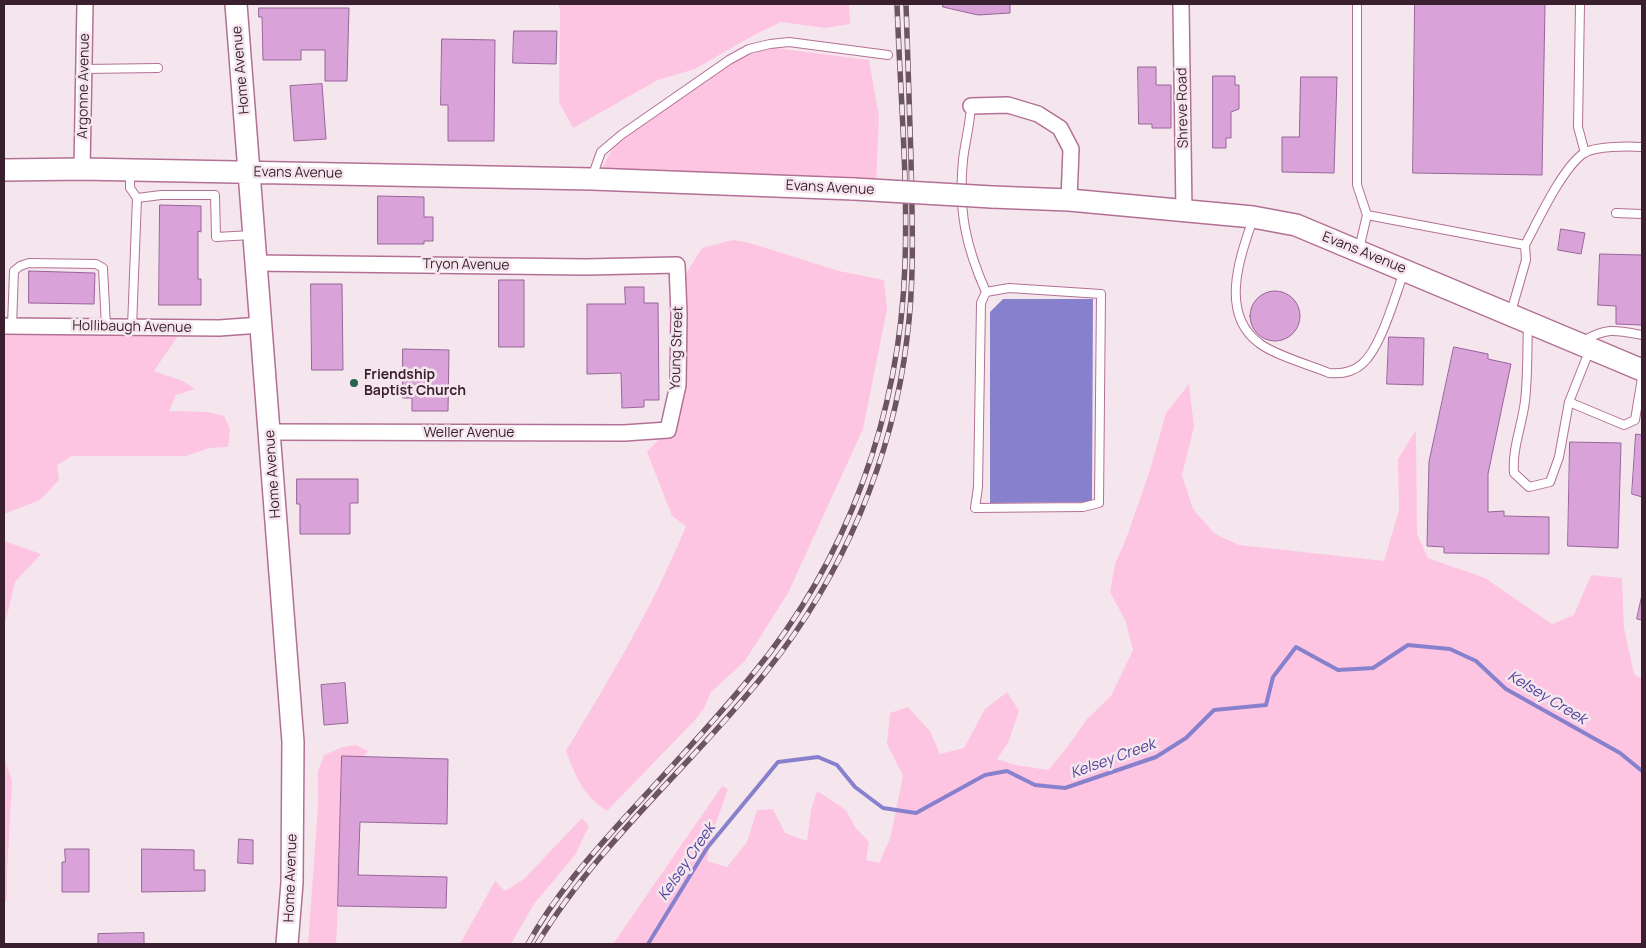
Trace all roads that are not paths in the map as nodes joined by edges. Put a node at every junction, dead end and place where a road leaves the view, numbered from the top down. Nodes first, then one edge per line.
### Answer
1 (85, 4) edge
2 (236, 4) edge
3 (1181, 4) edge
4 (1357, 4) edge
5 (1580, 4) edge
6 (888, 55) dead end
7 (158, 68) dead end
8 (84, 69) junction
9 (972, 106) joint
10 (1642, 147) edge
11 (1585, 153) junction
12 (82, 169) junction
13 (4, 170) edge
14 (130, 172) junction
15 (249, 172) junction
16 (592, 179) junction
17 (137, 198) junction
18 (1069, 200) junction
19 (1184, 212) junction
20 (1616, 212) dead end
21 (1642, 214) edge
22 (1367, 215) junction
23 (1253, 217) junction
24 (253, 235) junction
25 (1526, 245) junction
26 (1358, 250) junction
27 (255, 263) junction
28 (677, 265) joint
29 (1405, 270) junction
30 (986, 292) junction
31 (1519, 318) junction
32 (260, 325) junction
33 (8, 326) edge
34 (106, 327) junction
35 (132, 327) junction
36 (1642, 335) edge
37 (1585, 346) junction
38 (1642, 378) edge
39 (1641, 384) edge
40 (1569, 402) junction
41 (668, 430) joint
42 (270, 432) junction
43 (287, 944) edge

1 - 8 street, Argonne Avenue
2 - 15 street, Home Avenue
3 - 19 street, Shreve Road
4 - 22 lane
5 - 11 lane
6 - 16 lane
7 - 8 lane
8 - 12 street, Argonne Avenue
9 - 18 street
9 - 30 lane
10 - 11 lane
11 - 25 lane
12 - 13 street, Evans Avenue
12 - 14 street, Evans Avenue
14 - 15 street, Evans Avenue
14 - 17 lane
15 - 16 street, Evans Avenue
15 - 24 street, Home Avenue
16 - 18 street, Evans Avenue, bridge
17 - 24 lane
17 - 35 lane
18 - 19 street, Evans Avenue
19 - 23 street, Evans Avenue
20 - 21 lane
22 - 25 lane
22 - 26 lane
23 - 26 street, Evans Avenue
23 - 29 lane
24 - 27 street, Home Avenue
25 - 31 lane
26 - 29 street, Evans Avenue
27 - 28 street, Tryon Avenue
27 - 32 street, Home Avenue
28 - 41 street, Young Street
29 - 31 street, Evans Avenue
30 - 30 lane
31 - 37 street, Evans Avenue
31 - 40 lane
32 - 35 street, Hollibaugh Avenue
32 - 42 street, Home Avenue
33 - 34 street, Hollibaugh Avenue
33 - 34 lane
34 - 35 street, Hollibaugh Avenue
36 - 37 lane
37 - 39 street, Evans Avenue
37 - 40 lane
38 - 39 lane
39 - 40 lane
41 - 42 street, Weller Avenue
42 - 43 street, Home Avenue

